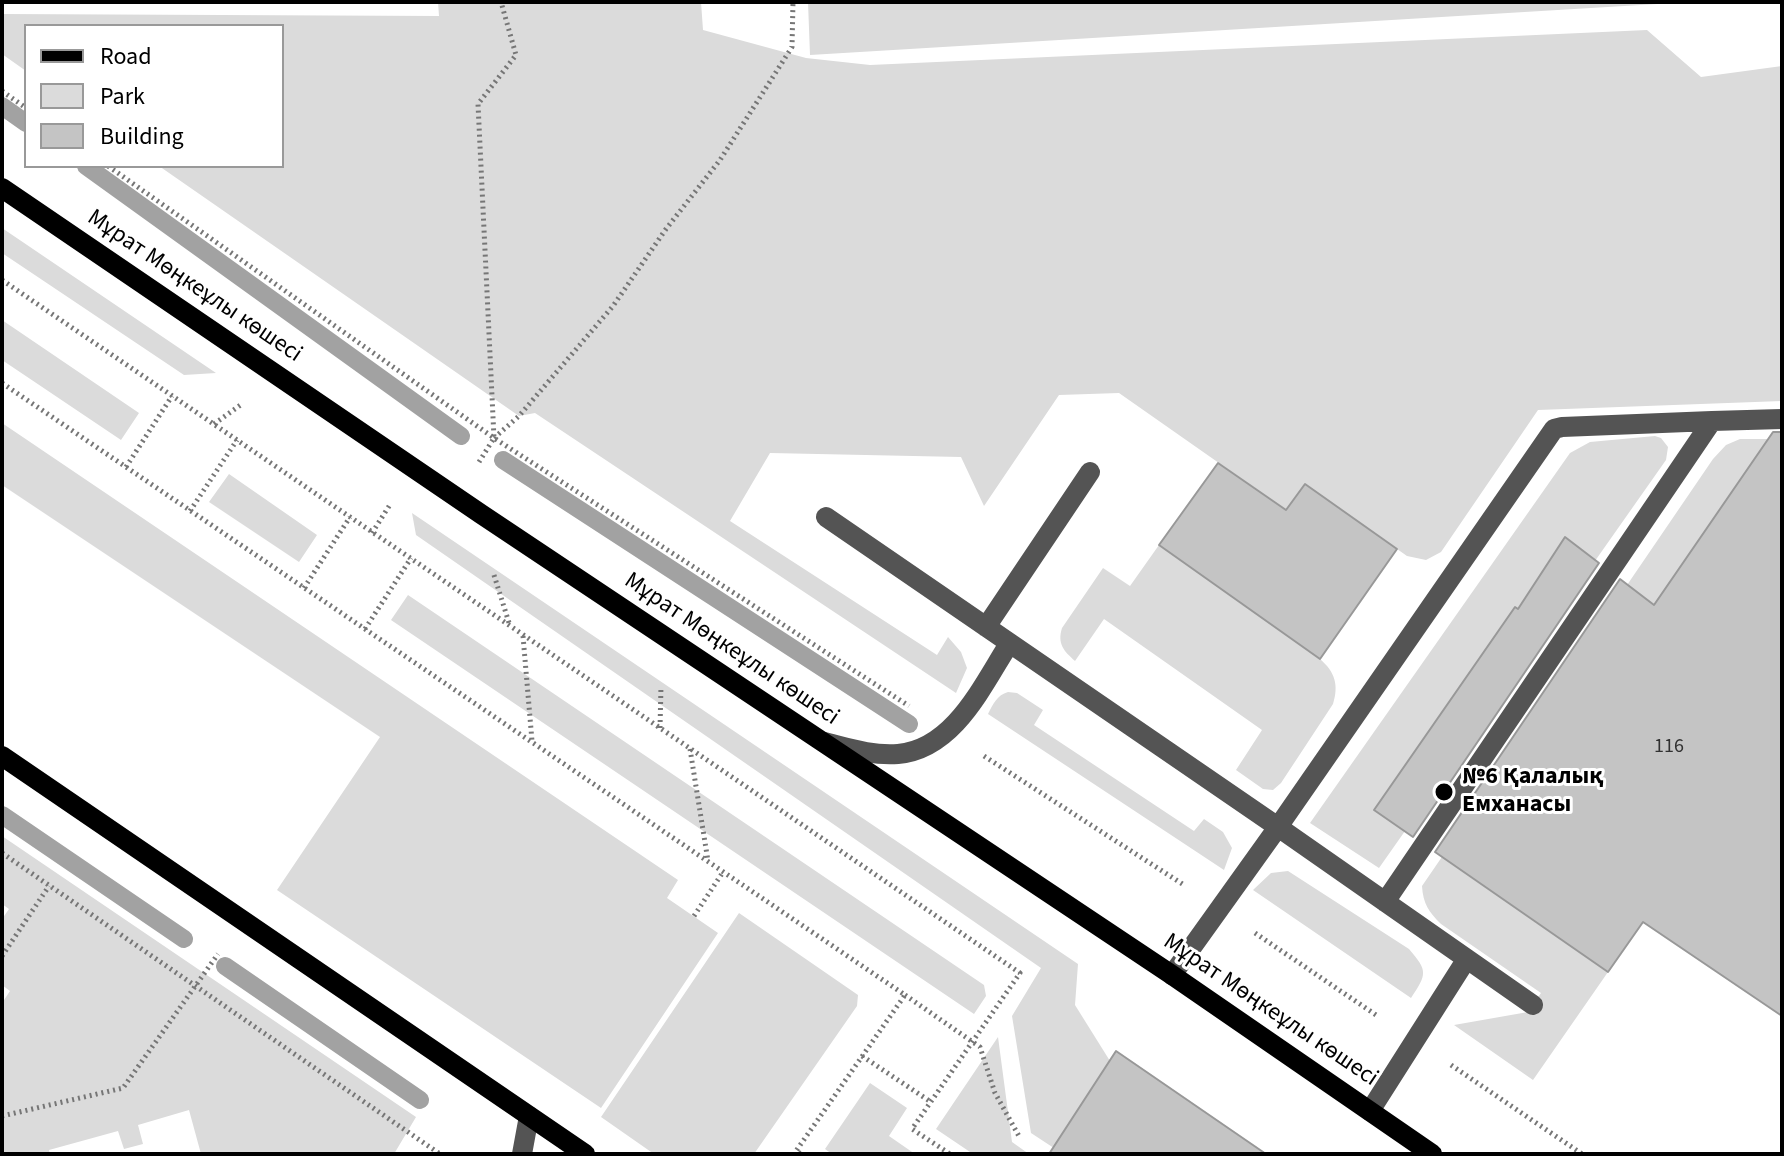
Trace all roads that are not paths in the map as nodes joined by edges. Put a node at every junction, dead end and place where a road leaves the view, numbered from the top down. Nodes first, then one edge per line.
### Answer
1 (2, 188) edge
2 (1782, 419) edge
3 (1712, 421) junction
4 (1090, 472) dead end
5 (826, 517) dead end
6 (986, 627) junction
7 (1009, 644) junction
8 (820, 741) junction
9 (2, 756) edge
10 (1278, 827) junction
11 (1385, 902) junction
12 (1466, 960) junction
13 (1172, 975) junction
14 (1533, 1005) dead end
15 (1370, 1111) junction
16 (529, 1116) junction
17 (522, 1154) edge
18 (585, 1154) edge
19 (1432, 1154) edge

1 - 8 main road, Мұрат Мөңкеұлы көшесі
2 - 3 lane
3 - 10 lane
3 - 11 lane
4 - 6 lane
5 - 6 lane
6 - 7 lane
7 - 8 lane
7 - 10 lane
8 - 13 main road, Мұрат Мөңкеұлы көшесі
9 - 16 main road
10 - 11 lane
10 - 13 lane
11 - 12 lane
12 - 14 lane
12 - 15 lane
13 - 15 main road, Мұрат Мөңкеұлы көшесі
15 - 19 main road, Мұрат Мөңкеұлы көшесі
16 - 17 lane
16 - 18 main road

